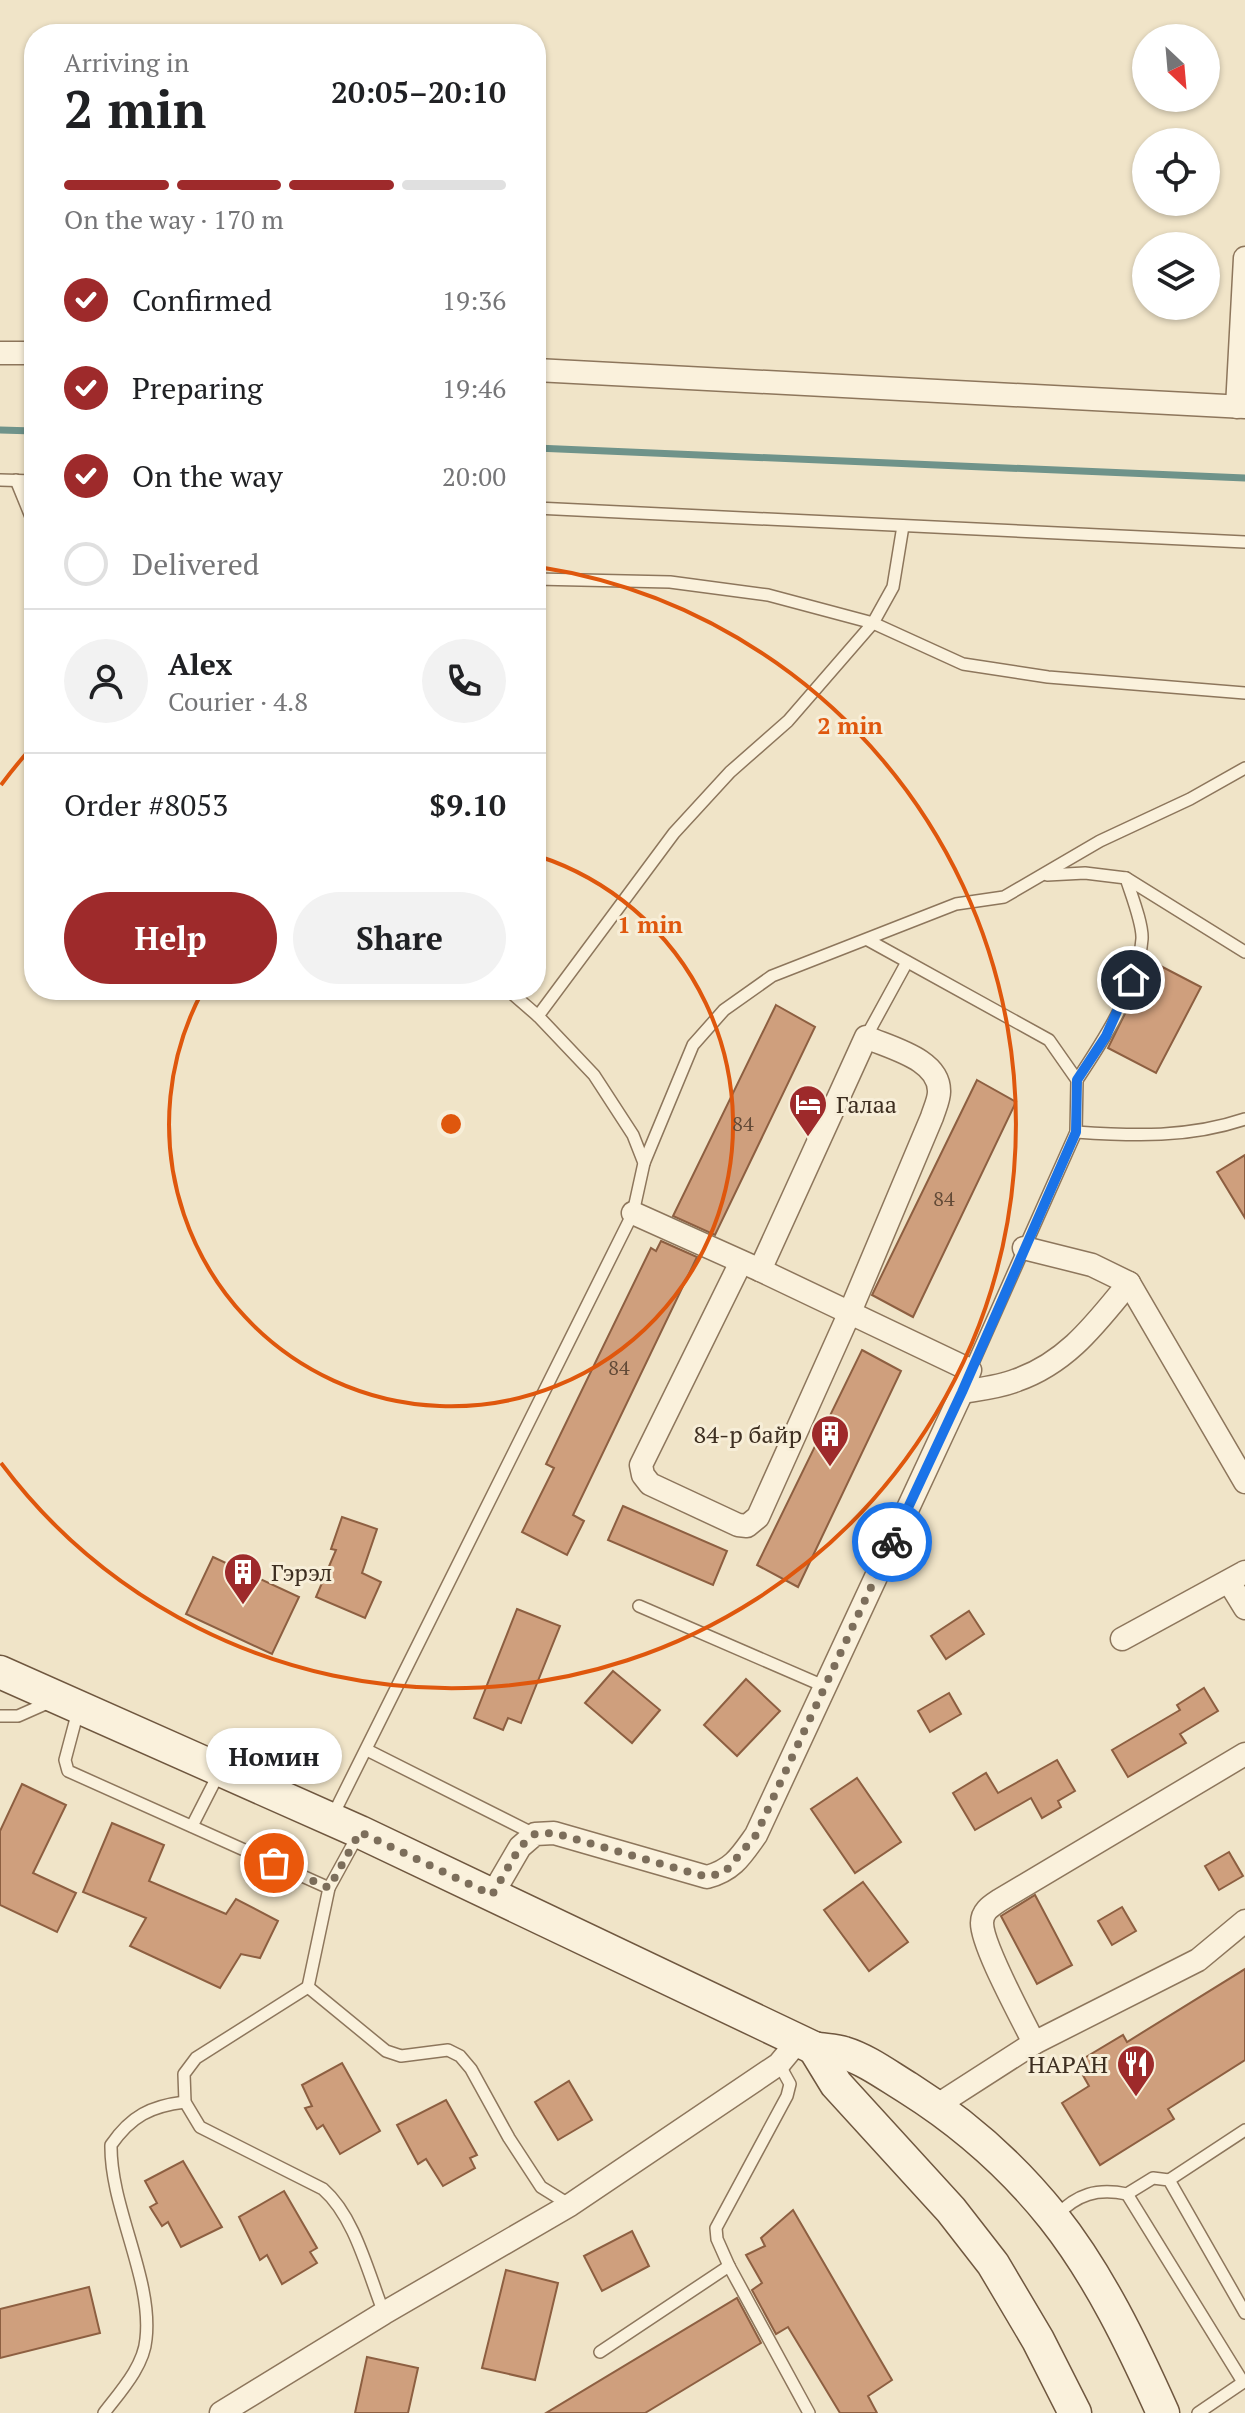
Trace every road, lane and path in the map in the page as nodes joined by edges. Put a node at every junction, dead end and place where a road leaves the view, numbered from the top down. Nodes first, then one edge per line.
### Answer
1 (1245, 258) edge
2 (0, 353) edge
3 (24, 353) edge
4 (546, 371) edge
5 (1241, 407) edge
6 (0, 480) edge
7 (16, 480) junction
8 (24, 480) edge
9 (24, 500) edge
10 (546, 508) edge
11 (903, 526) junction
12 (1245, 542) edge
13 (546, 579) edge
14 (873, 623) junction
15 (1245, 693) edge
16 (1245, 768) edge
17 (1043, 875) junction
18 (1126, 878) junction
19 (868, 940) junction
20 (1245, 952) edge
21 (907, 962) junction
22 (520, 1000) edge
23 (538, 1016) junction
24 (866, 1037) junction
25 (1077, 1080) junction
26 (1245, 1119) edge
27 (1076, 1132) junction
28 (644, 1163) junction
29 (633, 1213) junction
30 (1024, 1248) junction
31 (751, 1266) junction
32 (1129, 1283) junction
33 (850, 1312) junction
34 (970, 1370) junction
35 (962, 1392) junction
36 (1245, 1482) edge
37 (1237, 1577) edge
38 (639, 1606) dead end
39 (1245, 1608) edge
40 (1122, 1639) dead end
41 (0, 1672) edge
42 (826, 1687) junction
43 (68, 1703) junction
44 (0, 1716) edge
45 (367, 1750) junction
46 (1245, 1754) edge
47 (220, 1771) junction
48 (330, 1819) junction
49 (192, 1826) junction
50 (360, 1832) junction
51 (535, 1834) junction
52 (329, 1888) junction
53 (492, 1895) junction
54 (1245, 1921) edge
55 (308, 1987) junction
56 (1034, 2043) junction
57 (797, 2051) junction
58 (185, 2102) junction
59 (936, 2106) junction
60 (1245, 2130) edge
61 (1169, 2180) junction
62 (1127, 2194) junction
63 (570, 2205) junction
64 (1054, 2218) junction
65 (729, 2266) junction
66 (384, 2313) junction
67 (1245, 2313) edge
68 (600, 2352) dead end
69 (1244, 2382) edge
70 (104, 2413) edge
71 (221, 2413) edge
72 (809, 2413) edge
73 (1075, 2413) edge
74 (1163, 2413) edge
75 (1198, 2413) edge

1 - 5 street
2 - 3 street
4 - 5 street
6 - 7 lane
7 - 8 lane
7 - 9 lane
10 - 11 lane
11 - 12 lane
11 - 14 lane
13 - 14 lane
14 - 15 lane
14 - 23 lane
16 - 17 lane
17 - 18 lane
17 - 19 lane
18 - 20 lane
18 - 25 lane
19 - 21 lane
19 - 28 lane
21 - 24 lane
21 - 25 lane
22 - 23 lane
23 - 28 lane
24 - 31 street
24 - 33 street
25 - 27 lane
26 - 27 lane
27 - 30 lane
28 - 29 lane
29 - 31 street
29 - 45 lane
30 - 32 street
30 - 34 lane
31 - 33 street
31 - 33 street
32 - 35 street
32 - 36 street
33 - 34 street
34 - 35 street
35 - 42 street
37 - 39 street
37 - 40 street
38 - 42 lane
41 - 43 main road
42 - 51 street
43 - 44 lane
43 - 47 main road
43 - 49 lane
45 - 48 lane
45 - 51 lane
46 - 56 street
47 - 48 main road
47 - 49 lane
48 - 50 main road
49 - 52 lane
50 - 52 lane
50 - 53 main road
51 - 53 street
52 - 55 lane
53 - 57 main road
54 - 56 street
55 - 58 lane
55 - 63 lane
56 - 59 street
57 - 59 main road
57 - 63 street
57 - 65 lane
57 - 73 main road
58 - 66 lane
58 - 70 lane
59 - 64 main road
60 - 61 lane
61 - 62 lane
61 - 67 lane
62 - 64 lane
62 - 69 lane
63 - 66 street
64 - 74 main road
65 - 68 lane
65 - 72 lane
66 - 71 street
69 - 75 lane

